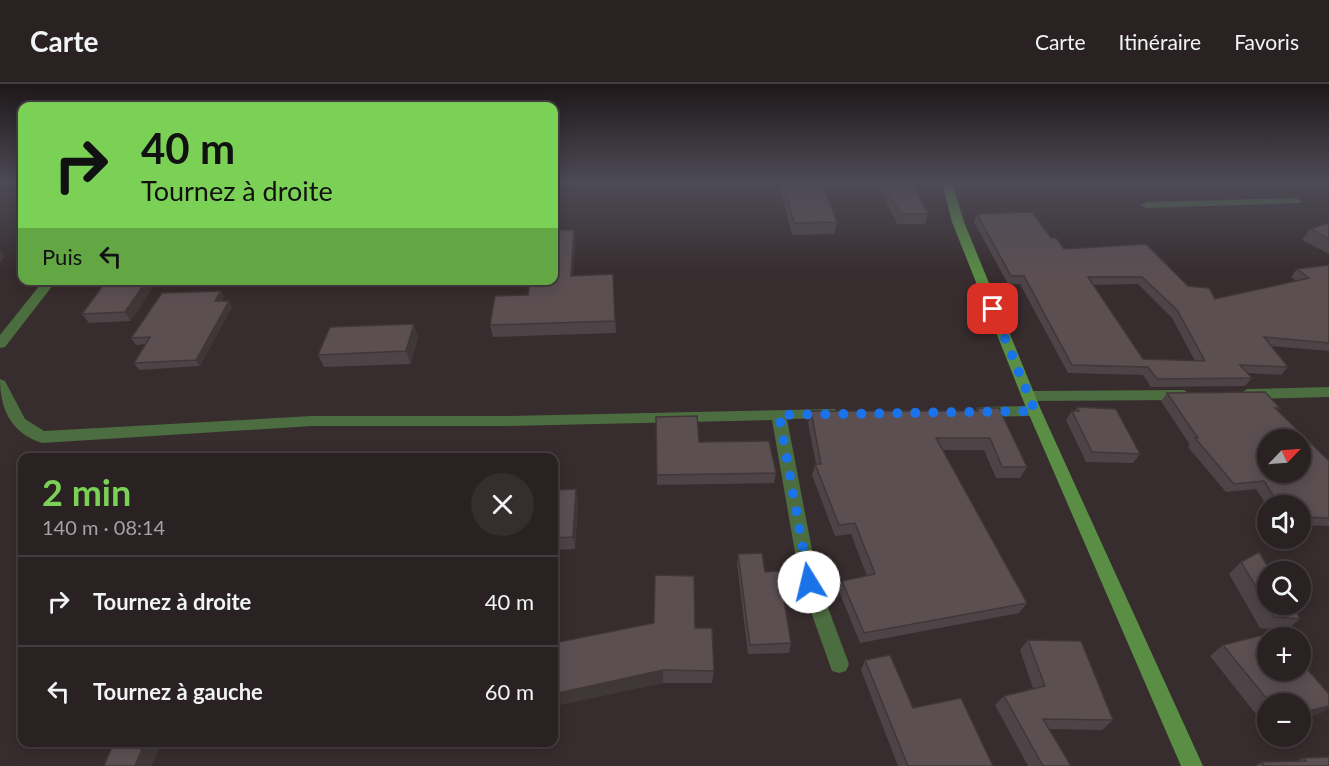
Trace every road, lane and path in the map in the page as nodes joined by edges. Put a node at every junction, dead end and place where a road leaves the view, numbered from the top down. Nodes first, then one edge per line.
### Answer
1 (956, 214) edge
2 (47, 285) edge
3 (0, 344) edge
4 (0, 384) edge
5 (1329, 392) edge
6 (1236, 394) edge
7 (1201, 395) edge
8 (1031, 404) junction
9 (965, 412) edge
10 (849, 413) edge
11 (779, 415) junction
12 (839, 664) dead end
13 (1192, 766) edge

1 - 8 street
2 - 3 street
4 - 11 street
5 - 6 street
7 - 8 street
8 - 9 street
8 - 13 street
10 - 11 street
11 - 12 street

